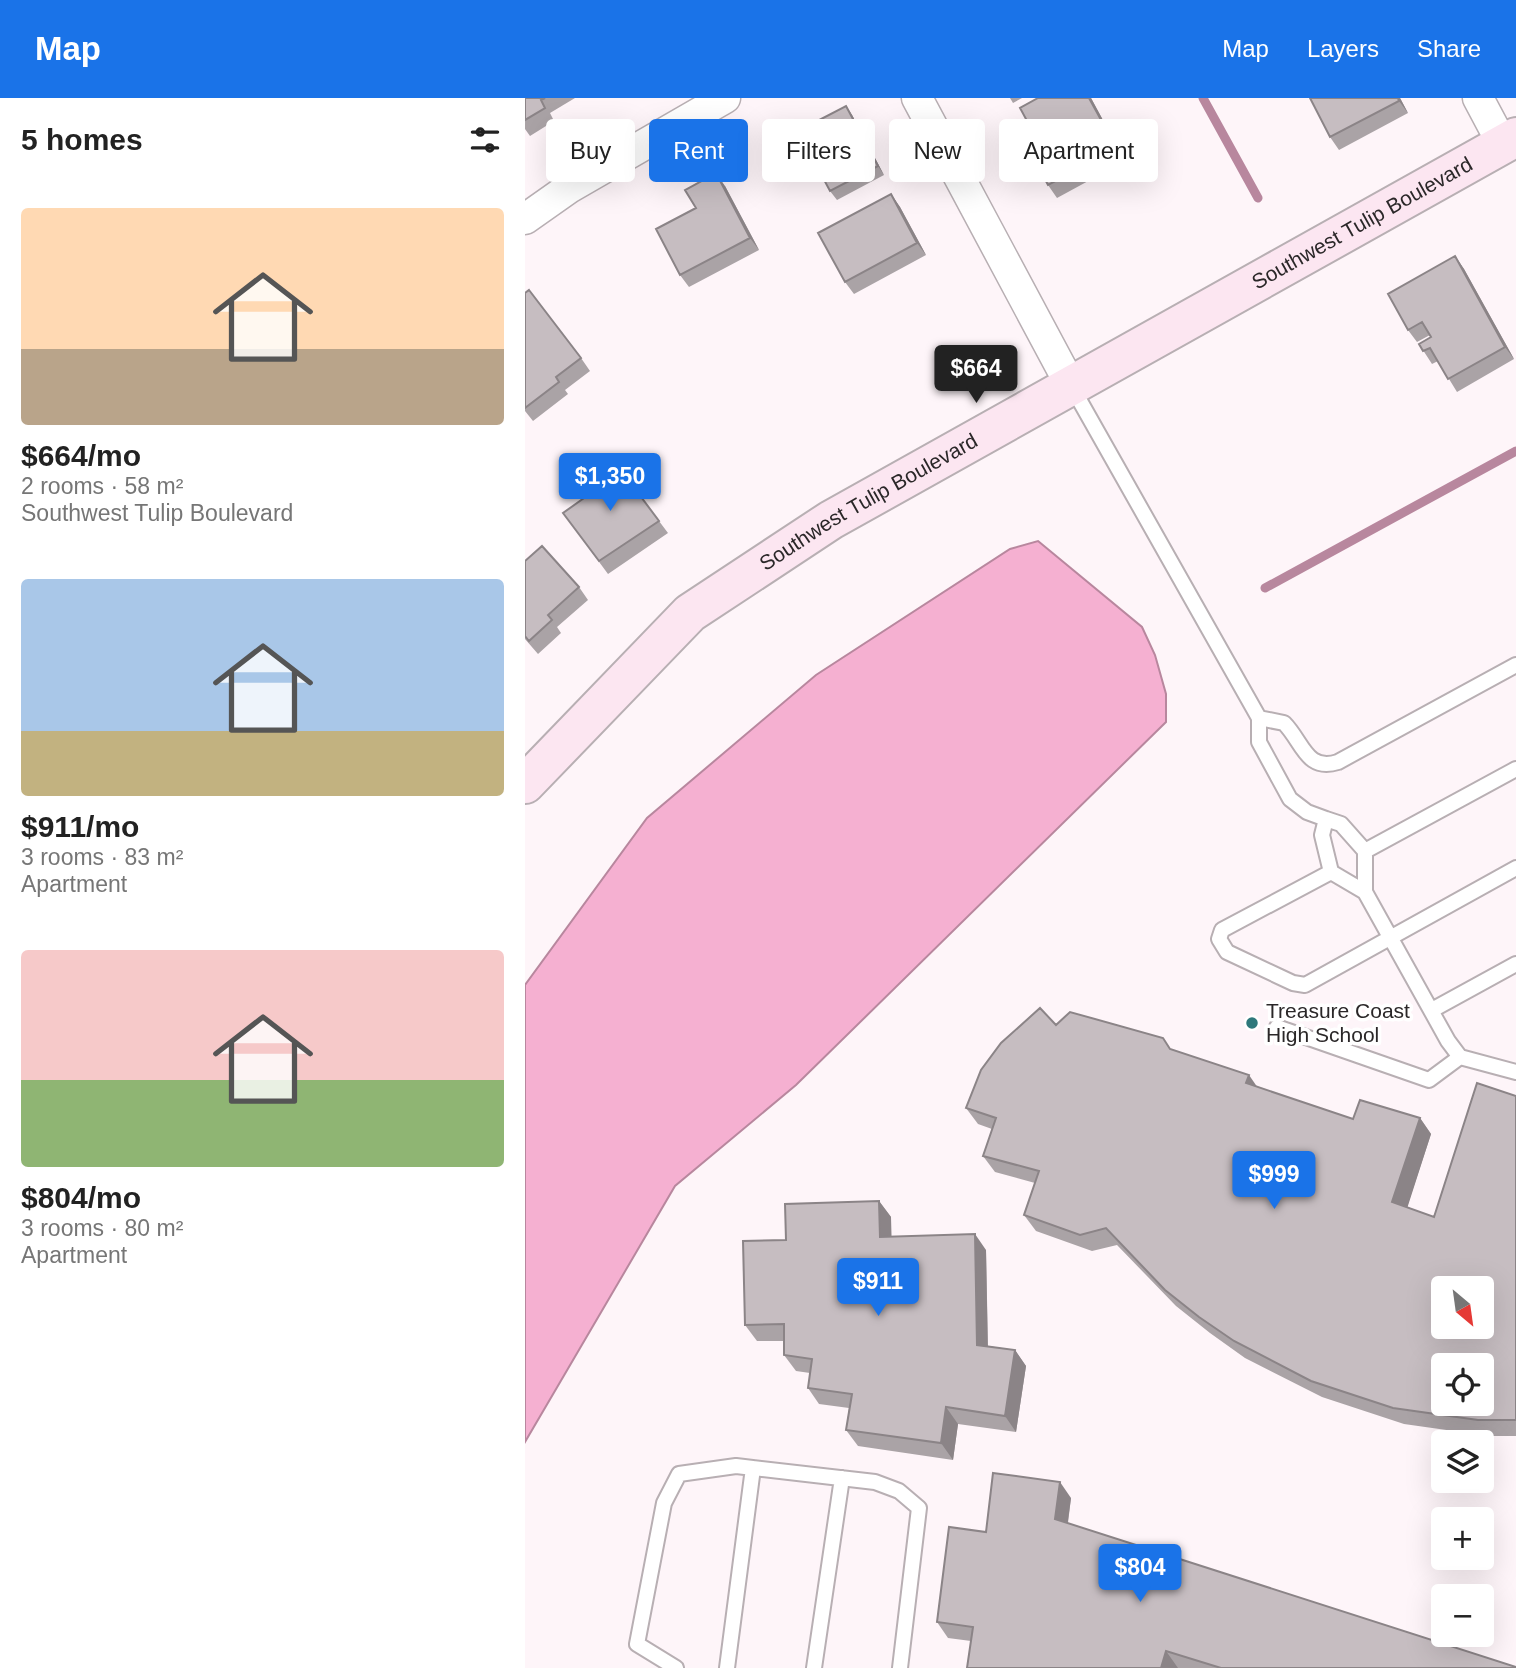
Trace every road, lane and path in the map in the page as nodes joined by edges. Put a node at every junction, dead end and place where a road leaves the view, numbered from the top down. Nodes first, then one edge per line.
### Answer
1 (725, 98) edge
2 (917, 98) edge
3 (1478, 98) edge
4 (1510, 141) edge
5 (525, 219) edge
6 (1071, 386) junction
7 (1516, 665) edge
8 (1259, 718) junction
9 (1516, 769) edge
10 (525, 783) edge
11 (1326, 818) junction
12 (1365, 851) junction
13 (1516, 868) edge
14 (1331, 872) junction
15 (1365, 892) junction
16 (1391, 937) junction
17 (1516, 964) edge
18 (1431, 1010) junction
19 (1277, 1027) dead end
20 (1460, 1057) junction
21 (1513, 1069) edge
22 (753, 1468) junction
23 (842, 1478) junction
24 (677, 1668) edge
25 (727, 1668) edge
26 (814, 1668) edge
27 (900, 1668) edge

1 - 5 street
2 - 6 street
3 - 4 street
4 - 6 street, Southwest Tulip Boulevard
6 - 8 lane
6 - 10 street, Southwest Tulip Boulevard
7 - 8 lane
8 - 11 lane
9 - 12 lane
11 - 12 lane
11 - 14 lane
12 - 15 lane
13 - 16 lane
14 - 15 lane
14 - 16 lane
15 - 16 lane
16 - 18 lane
17 - 18 lane
18 - 20 lane
19 - 20 lane
20 - 21 lane
22 - 23 lane
22 - 24 lane
22 - 25 lane
23 - 26 lane
23 - 27 lane

